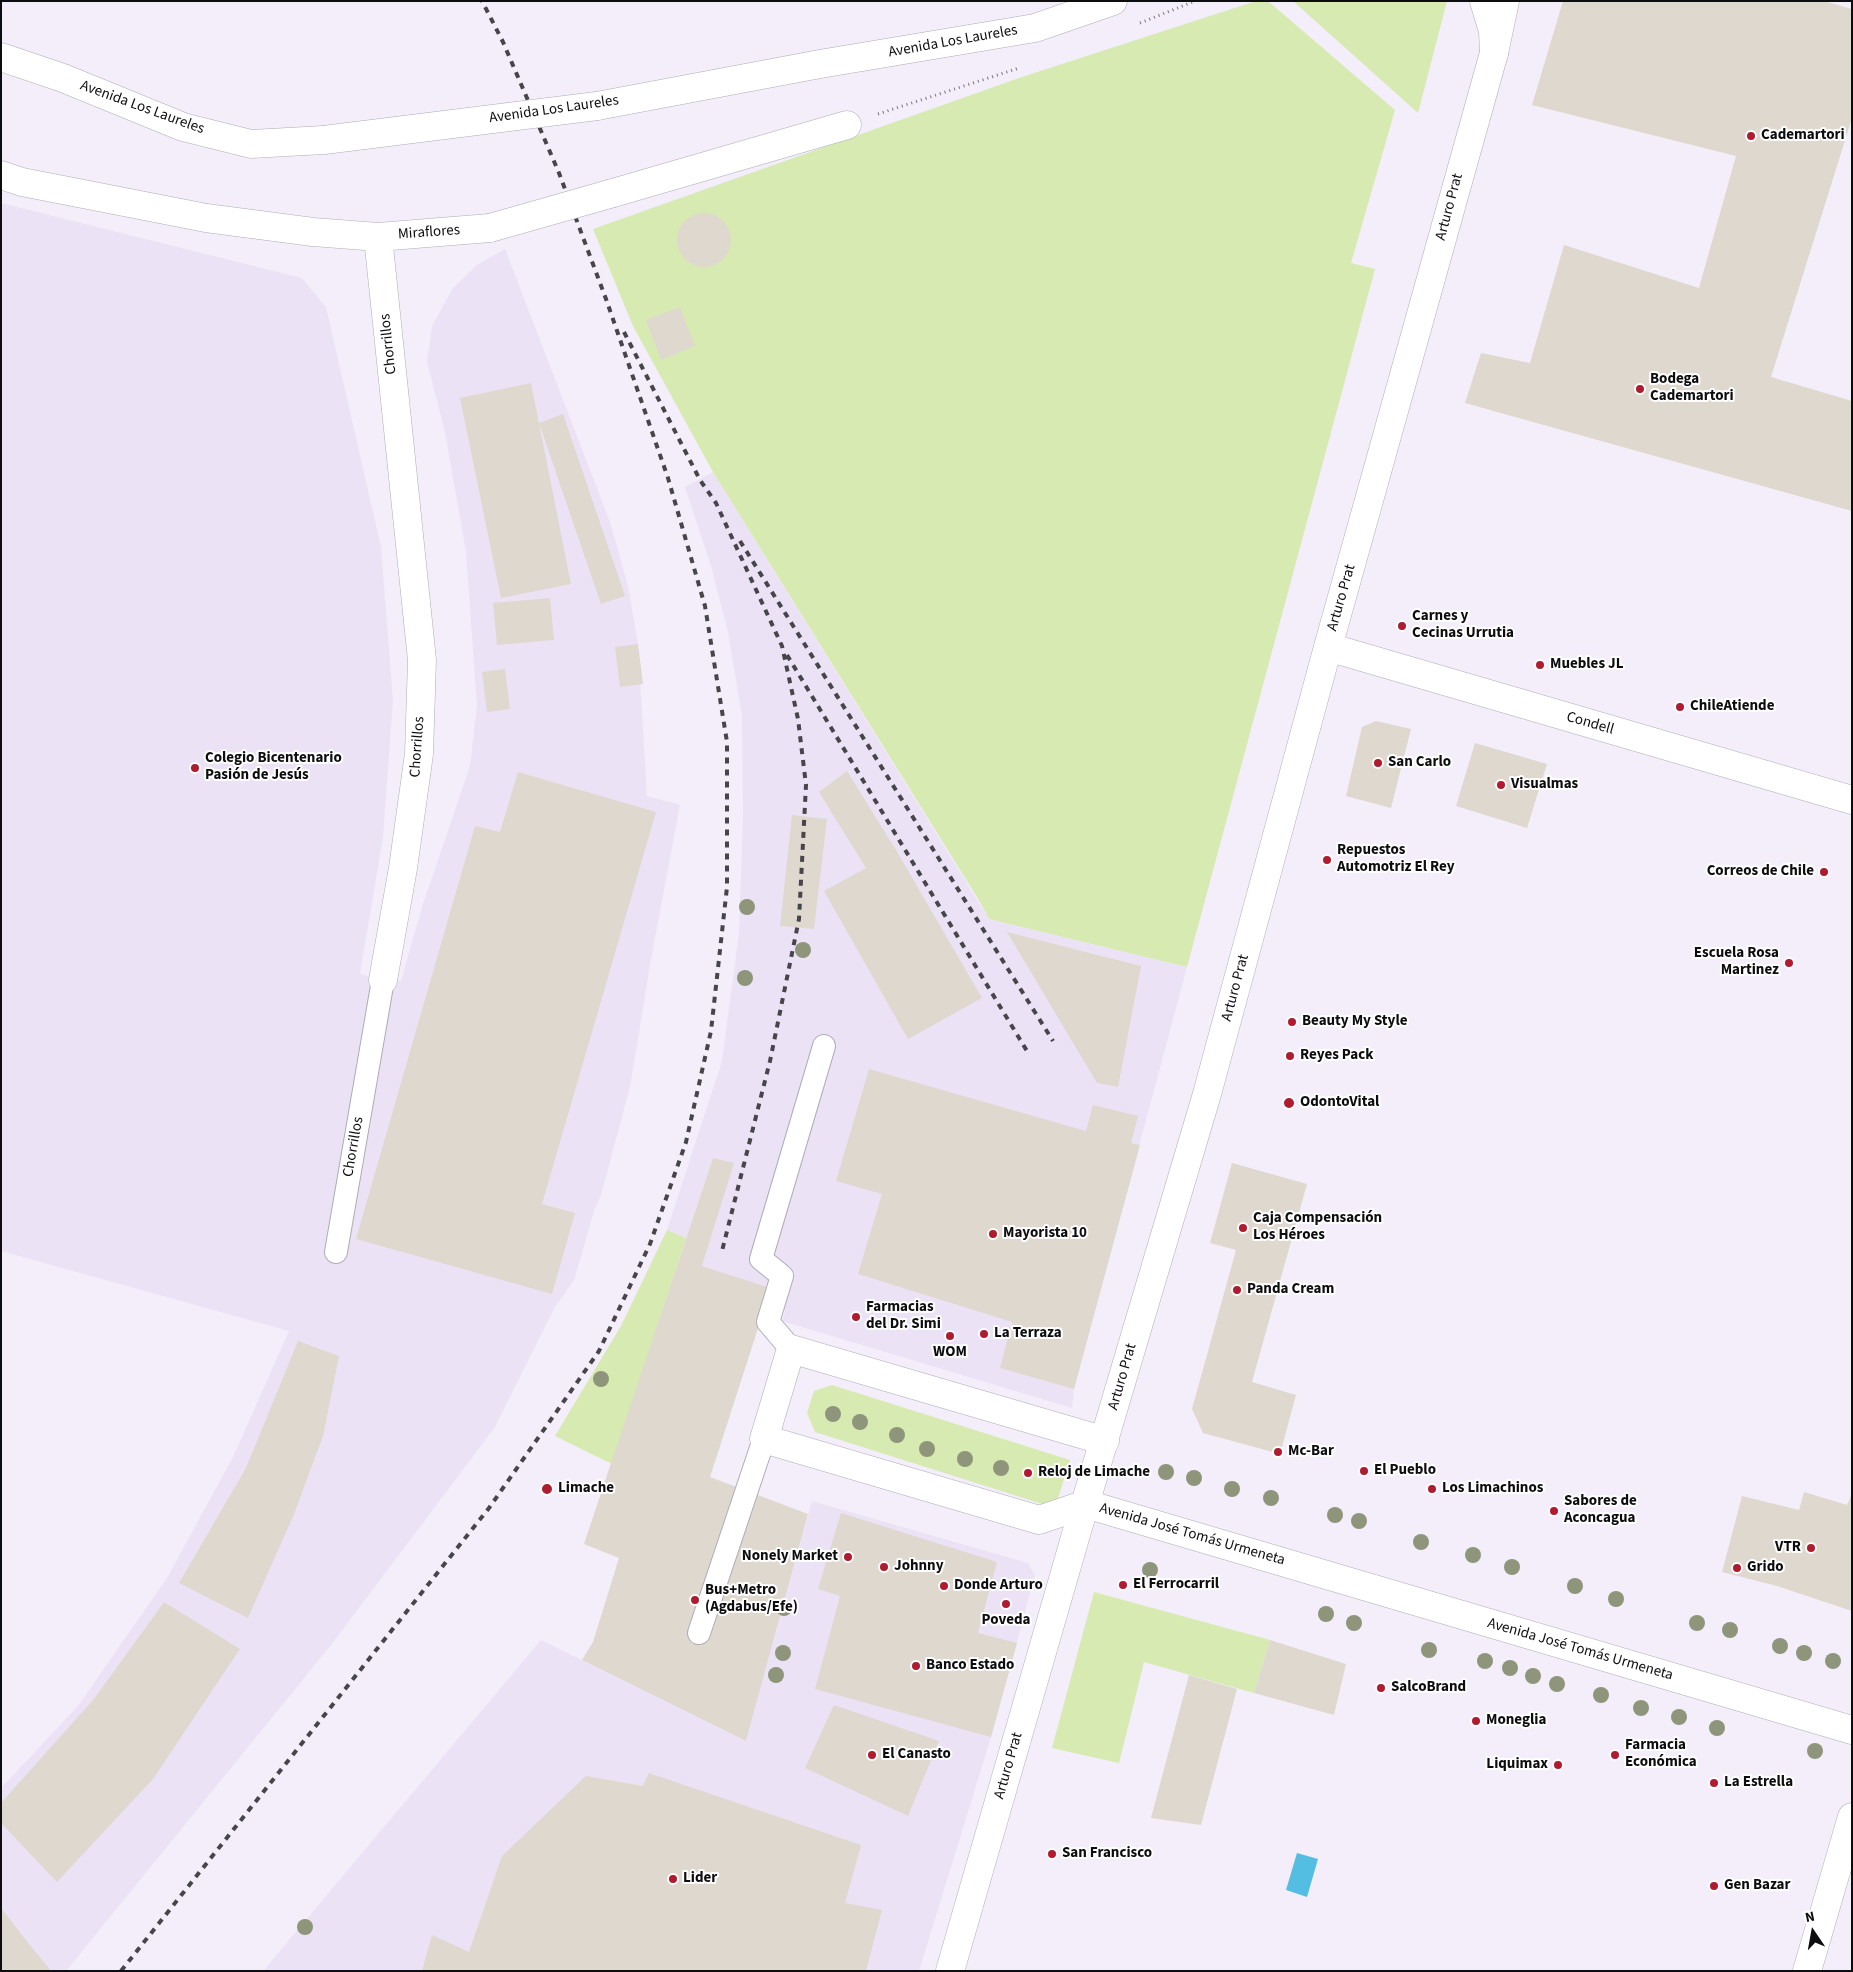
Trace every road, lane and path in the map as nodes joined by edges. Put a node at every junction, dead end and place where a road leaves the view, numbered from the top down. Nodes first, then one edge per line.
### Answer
1 (1113, 1) edge
2 (1484, 1) edge
3 (1505, 1) edge
4 (1494, 53) junction
5 (1, 57) edge
6 (847, 124) dead end
7 (1, 175) edge
8 (378, 237) junction
9 (1328, 647) junction
10 (1852, 800) edge
11 (383, 980) joint
12 (824, 1046) dead end
13 (336, 1252) dead end
14 (791, 1349) junction
15 (764, 1439) junction
16 (1105, 1441) junction
17 (1086, 1504) junction
18 (699, 1633) dead end
19 (1852, 1730) edge
20 (1852, 1817) edge
21 (950, 1971) edge
22 (1807, 1971) edge

1 - 5 street, Avenida Los Laureles, bridge
2 - 4 street
3 - 4 street, Arturo Prat
4 - 9 street, Arturo Prat
6 - 8 street, Miraflores, bridge
7 - 8 street, Miraflores
8 - 11 street, Chorrillos
9 - 10 street, Condell
9 - 16 street, Arturo Prat
11 - 13 lane, Chorrillos
12 - 14 lane
14 - 15 street
14 - 16 street
15 - 17 street, Avenida José Tomás Urmeneta
15 - 18 lane
16 - 17 street, Arturo Prat
17 - 19 street, Avenida José Tomás Urmeneta
17 - 21 street, Arturo Prat
20 - 22 street

